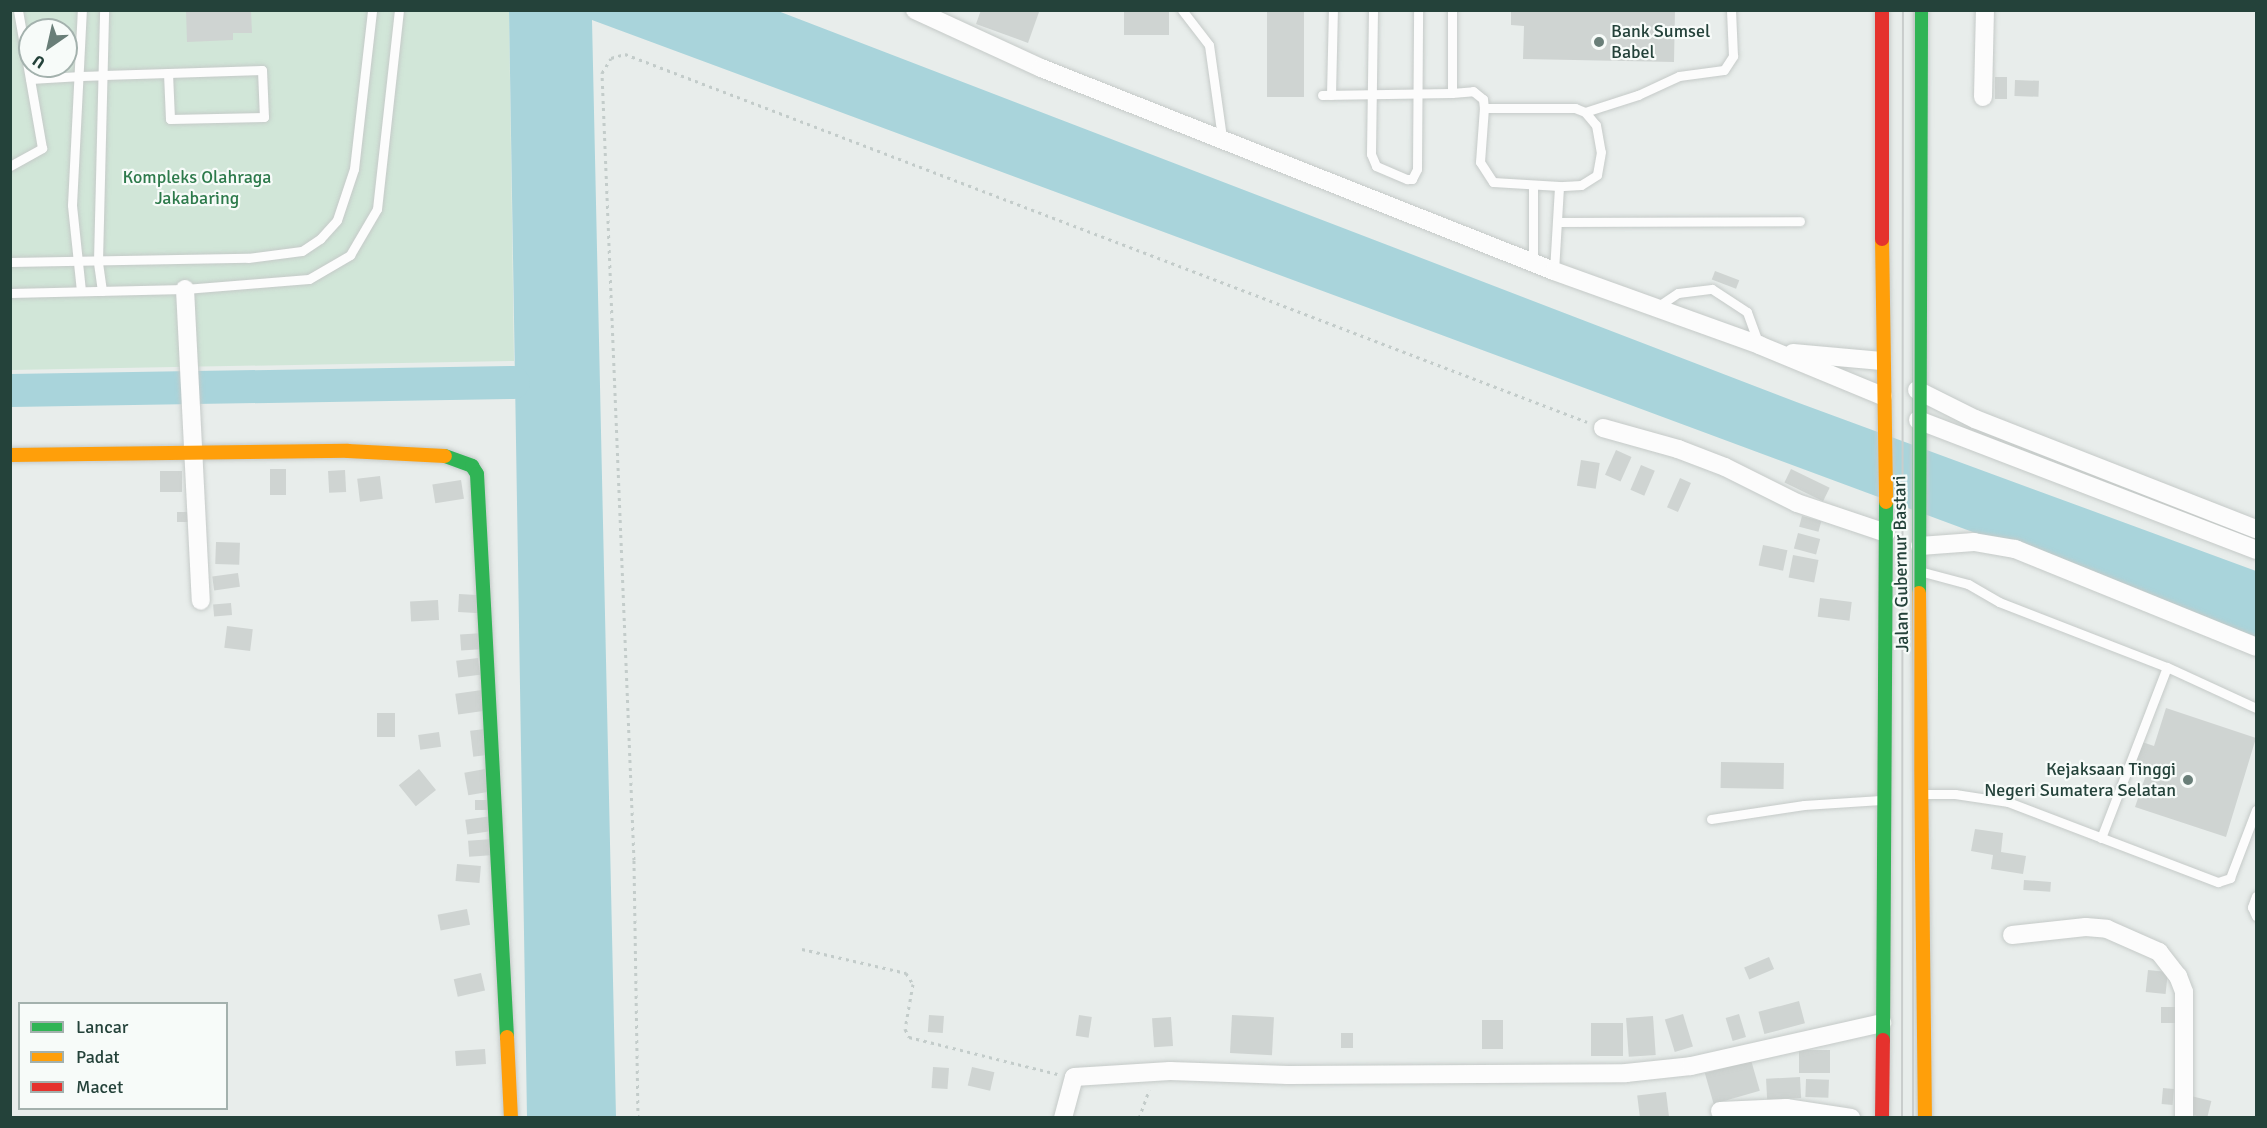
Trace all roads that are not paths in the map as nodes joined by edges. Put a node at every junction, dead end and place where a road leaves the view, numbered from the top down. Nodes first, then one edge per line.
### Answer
1 (18, 10) edge
2 (82, 10) edge
3 (104, 10) edge
4 (372, 10) edge
5 (399, 10) edge
6 (915, 10) edge
7 (1182, 10) edge
8 (1333, 10) edge
9 (1373, 10) edge
10 (1418, 10) edge
11 (1452, 10) edge
12 (1731, 10) edge
13 (1882, 10) edge
14 (1921, 10) edge
15 (1985, 10) edge
16 (168, 73) junction
17 (104, 75) junction
18 (81, 76) junction
19 (30, 79) junction
20 (1452, 93) junction
21 (1418, 94) junction
22 (1374, 95) junction
23 (1983, 97) dead end
24 (1484, 108) junction
25 (1585, 112) junction
26 (1222, 138) junction
27 (10, 166) edge
28 (1533, 186) junction
29 (1559, 186) junction
30 (1800, 221) dead end
31 (1557, 222) junction
32 (98, 261) junction
33 (10, 262) edge
34 (77, 262) junction
35 (1533, 263) junction
36 (1554, 271) junction
37 (185, 289) junction
38 (81, 291) junction
39 (102, 291) junction
40 (10, 293) edge
41 (1657, 307) junction
42 (1768, 348) junction
43 (1882, 361) junction
44 (1917, 390) junction
45 (1883, 396) junction
46 (1918, 420) junction
47 (1603, 428) road end
48 (192, 452) junction
49 (10, 455) edge
50 (2256, 529) edge
51 (1886, 533) junction
52 (1920, 546) junction
53 (2256, 550) edge
54 (1920, 571) junction
55 (201, 601) dead end
56 (2256, 647) edge
57 (2167, 667) junction
58 (2256, 708) edge
59 (1921, 794) junction
60 (1883, 800) junction
61 (2256, 810) edge
62 (1711, 819) dead end
63 (2101, 838) junction
64 (2256, 896) edge
65 (2256, 916) edge
66 (2012, 935) dead end
67 (1882, 1023) junction
68 (1720, 1111) dead end
69 (511, 1118) edge
70 (1063, 1118) edge
71 (1851, 1118) edge
72 (1882, 1118) edge
73 (1925, 1118) edge
74 (2184, 1118) edge

1 - 19 lane
2 - 18 lane
3 - 17 lane
4 - 32 lane
5 - 37 lane
6 - 26 street
7 - 26 lane
8 - 22 lane
9 - 22 lane
10 - 21 lane
11 - 20 lane
12 - 25 lane
13 - 43 main road, Jalan Gubernur Bastari
14 - 44 main road, Jalan Gubernur Bastari
15 - 23 street
16 - 16 lane
16 - 17 lane
17 - 18 lane
17 - 32 lane
18 - 19 lane
18 - 34 lane
19 - 27 lane
20 - 21 lane
20 - 24 lane
21 - 22 lane
21 - 22 lane
24 - 25 lane
24 - 28 lane
25 - 29 lane
26 - 35 street
28 - 29 lane
28 - 35 lane
29 - 31 lane
30 - 31 lane
31 - 36 lane
32 - 34 lane
32 - 39 lane
33 - 34 lane
34 - 38 lane
35 - 36 street
36 - 41 street
37 - 39 lane
37 - 48 street
38 - 39 lane
38 - 40 lane
41 - 42 street
41 - 42 lane
42 - 43 street
42 - 45 street
43 - 45 main road, Jalan Gubernur Bastari
44 - 46 main road, Jalan Gubernur Bastari
44 - 50 street
45 - 51 main road, Jalan Gubernur Bastari
46 - 52 main road, Jalan Gubernur Bastari
46 - 53 street
47 - 51 street
48 - 49 main road
48 - 55 street
48 - 69 main road
51 - 60 main road, Jalan Gubernur Bastari
52 - 54 main road, Jalan Gubernur Bastari
52 - 56 street
54 - 57 lane
54 - 59 main road, Jalan Gubernur Bastari
57 - 58 lane
57 - 63 lane
59 - 63 lane
59 - 73 main road, Jalan Gubernur Bastari
60 - 62 lane
60 - 67 main road, Jalan Gubernur Bastari
61 - 63 lane
64 - 65 lane
66 - 74 street
67 - 70 street
67 - 72 main road, Jalan Gubernur Bastari
68 - 71 street

